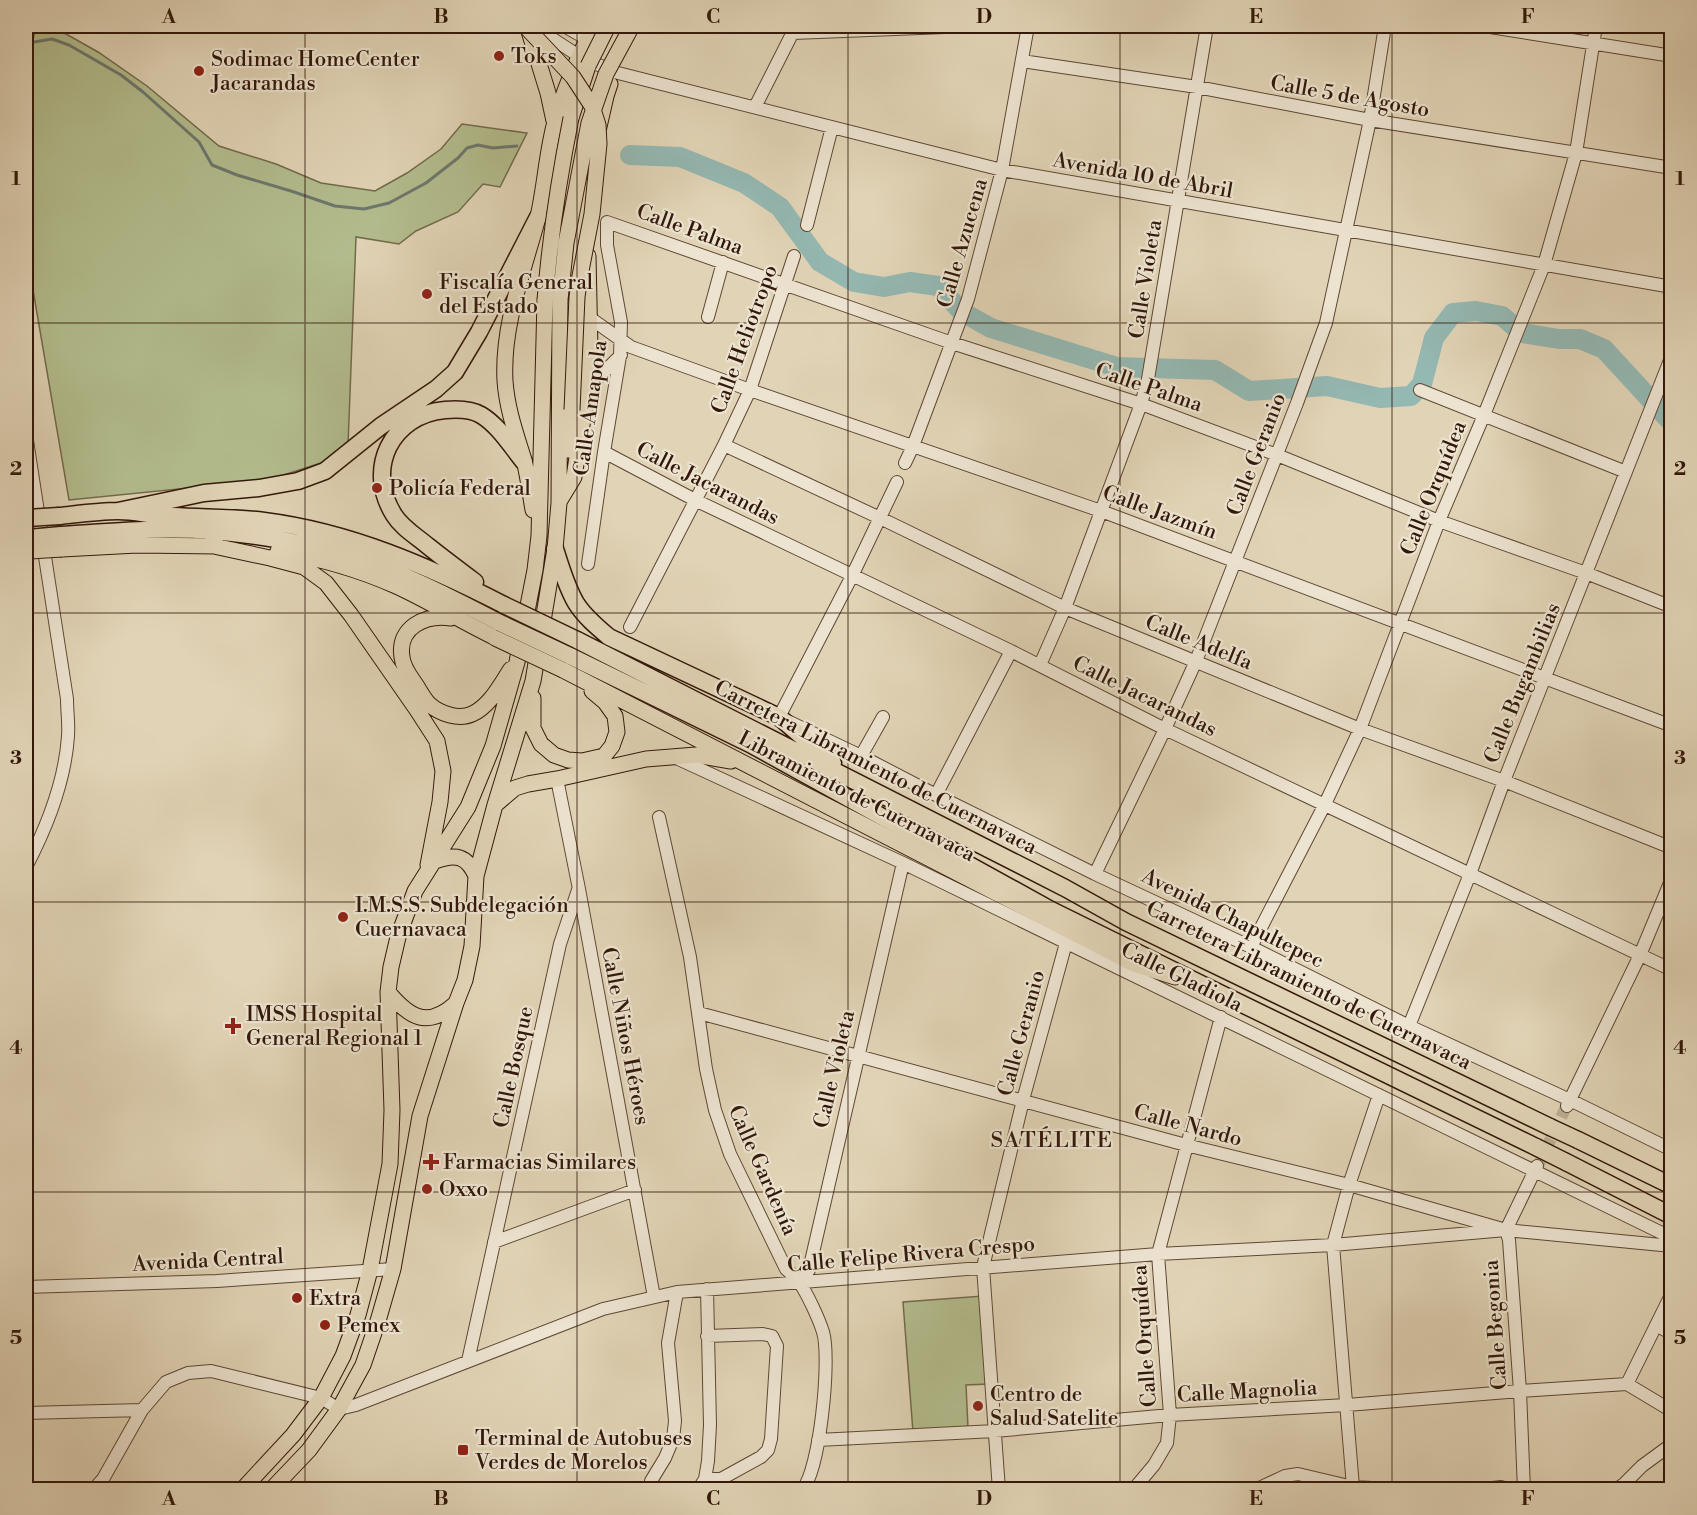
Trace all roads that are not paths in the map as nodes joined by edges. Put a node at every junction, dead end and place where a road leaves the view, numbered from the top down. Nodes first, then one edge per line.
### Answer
1 (526, 26) edge
2 (533, 26) edge
3 (564, 26) edge
4 (605, 26) edge
5 (632, 26) edge
6 (638, 26) edge
7 (971, 26) edge
8 (1028, 26) edge
9 (1207, 26) edge
10 (1385, 26) edge
11 (1484, 26) edge
12 (1596, 26) edge
13 (794, 29) edge
14 (1593, 44) junction
15 (588, 45) edge
16 (1671, 56) edge
17 (1022, 62) junction
18 (610, 68) junction
19 (543, 76) junction
20 (1197, 87) junction
21 (755, 107) junction
22 (1370, 120) junction
23 (554, 124) junction
24 (832, 127) junction
25 (1576, 153) junction
26 (595, 166) junction
27 (1671, 168) edge
28 (1002, 170) junction
29 (1177, 201) junction
30 (538, 218) junction
31 (591, 221) junction
32 (607, 222) joint
33 (807, 225) dead end
34 (1346, 230) junction
35 (794, 256) dead end
36 (723, 262) junction
37 (1544, 265) junction
38 (786, 285) junction
39 (1671, 287) edge
40 (708, 317) dead end
41 (590, 318) junction
42 (952, 342) junction
43 (626, 343) junction
44 (1671, 355) edge
45 (620, 356) junction
46 (587, 389) junction
47 (750, 390) junction
48 (1420, 390) dead end
49 (1141, 404) junction
50 (566, 415) junction
51 (1484, 415) junction
52 (26, 434) edge
53 (724, 445) junction
54 (913, 446) junction
55 (604, 452) junction
56 (1277, 455) junction
57 (524, 462) junction
58 (905, 463) dead end
59 (1626, 472) junction
60 (897, 482) dead end
61 (695, 500) junction
62 (559, 503) junction
63 (118, 511) junction
64 (1101, 511) junction
65 (26, 518) edge
66 (880, 518) junction
67 (1439, 521) junction
68 (538, 536) junction
69 (62, 542) junction
70 (27, 544) edge
71 (209, 545) junction
72 (555, 549) junction
73 (1235, 561) junction
74 (588, 564) dead end
75 (1586, 573) junction
76 (852, 576) junction
77 (504, 605) junction
78 (1671, 607) edge
79 (1065, 608) junction
80 (457, 619) junction
81 (1400, 624) junction
82 (630, 627) dead end
83 (497, 630) junction
84 (1011, 651) junction
85 (1196, 661) junction
86 (517, 662) junction
87 (1040, 665) junction
88 (569, 667) junction
89 (1545, 677) junction
90 (533, 681) junction
91 (779, 717) junction
92 (883, 717) dead end
93 (1671, 726) edge
94 (1166, 729) junction
95 (1360, 729) junction
96 (673, 756) junction
97 (861, 756) junction
98 (744, 763) junction
99 (855, 781) junction
100 (1504, 781) junction
101 (558, 784) dead end
102 (936, 795) junction
103 (1325, 804) junction
104 (495, 805) junction
105 (659, 817) dead end
106 (1671, 848) edge
107 (903, 863) junction
108 (26, 867) edge
109 (431, 867) junction
110 (1095, 874) junction
111 (1470, 874) junction
112 (476, 876) junction
113 (1671, 878) edge
114 (579, 889) junction
115 (1668, 897) edge
116 (1065, 943) junction
117 (1251, 947) junction
118 (1640, 955) junction
119 (1671, 970) edge
120 (1201, 984) junction
121 (388, 992) junction
122 (456, 1004) junction
123 (699, 1013) junction
124 (1221, 1017) junction
125 (1409, 1026) junction
126 (857, 1057) junction
127 (1380, 1095) junction
128 (1023, 1100) junction
129 (1568, 1104) junction
130 (1186, 1145) junction
131 (1671, 1150) edge
132 (1536, 1169) junction
133 (1349, 1185) junction
134 (1671, 1186) edge
135 (635, 1190) junction
136 (1671, 1216) edge
137 (1506, 1230) junction
138 (1671, 1238) edge
139 (494, 1242) junction
140 (1333, 1245) junction
141 (1671, 1246) edge
142 (1158, 1254) junction
143 (983, 1267) junction
144 (393, 1269) junction
145 (370, 1270) junction
146 (800, 1282) junction
147 (26, 1287) edge
148 (706, 1289) junction
149 (677, 1292) junction
150 (1671, 1293) edge
151 (654, 1297) junction
152 (1656, 1325) junction
153 (1671, 1334) edge
154 (707, 1336) junction
155 (468, 1361) junction
156 (1627, 1384) junction
157 (1520, 1390) junction
158 (321, 1398) junction
159 (1347, 1405) junction
160 (339, 1409) junction
161 (142, 1410) junction
162 (1671, 1411) edge
163 (26, 1413) edge
164 (1170, 1415) junction
165 (995, 1431) junction
166 (818, 1440) junction
167 (1671, 1444) edge
168 (651, 1482) dead end
169 (701, 1484) edge
170 (1353, 1487) junction
171 (93, 1490) edge
172 (242, 1490) edge
173 (271, 1490) edge
174 (802, 1490) edge
175 (999, 1490) edge
176 (1133, 1490) edge
177 (1255, 1490) edge
178 (1411, 1490) edge
179 (1476, 1490) edge
180 (1508, 1490) edge
181 (1524, 1490) edge
182 (1615, 1490) edge

1 - 19 main road
1 - 50 main road, bridge
2 - 15 street
3 - 15 street
4 - 15 main road
4 - 68 main road, bridge
5 - 50 main road, bridge
6 - 18 main road
7 - 13 street
8 - 17 street, Calle Azucena
9 - 20 street, Calle Violeta
10 - 22 street, Calle Geranio
11 - 14 street
12 - 14 street, Calle Orquídea
13 - 21 street
14 - 16 street
14 - 25 street, Calle Orquídea
15 - 18 street
15 - 19 main road
15 - 23 main road
17 - 20 street, Calle 5 de Agosto
17 - 28 street, Calle Azucena
18 - 21 street, Avenida 10 de Abril
18 - 26 main road, bridge
18 - 26 main road
19 - 23 main road
20 - 22 street, Calle 5 de Agosto
20 - 29 street, Calle Violeta
21 - 24 street, Avenida 10 de Abril
22 - 25 street, Calle 5 de Agosto
22 - 34 street, Calle Geranio
23 - 30 main road
24 - 28 street, Avenida 10 de Abril
24 - 33 street
25 - 27 street, Calle 5 de Agosto
25 - 37 street, Calle Orquídea
26 - 31 main road
28 - 29 street, Avenida 10 de Abril
28 - 42 street, Calle Azucena
29 - 34 street, Avenida 10 de Abril
29 - 49 street, Calle Violeta
30 - 31 main road
30 - 57 main road
30 - 63 highway
31 - 41 main road
32 - 36 street, Calle Palma
32 - 43 street, Calle Amapola
34 - 37 street, Avenida 10 de Abril
34 - 56 street, Calle Geranio
35 - 38 street, Calle Heliotropo
36 - 38 street, Calle Palma
36 - 40 street
37 - 39 street, Avenida 10 de Abril
37 - 51 street, Calle Orquídea
38 - 42 street, Calle Palma
38 - 47 street, Calle Heliotropo
41 - 43 street, Calle Jazmín
41 - 46 main road
42 - 49 street, Calle Palma
42 - 54 street, Calle Azucena
43 - 45 street, Calle Amapola
43 - 47 street, Calle Jazmín
44 - 59 street, Calle Bugambilias
45 - 46 street
45 - 55 street, Calle Amapola
46 - 62 main road
47 - 53 street, Calle Heliotropo
47 - 54 street, Calle Jazmín
48 - 51 street
49 - 56 street, Calle Palma
49 - 64 street, Calle Violeta
50 - 62 main road
51 - 59 street
51 - 67 street, Calle Orquídea
52 - 108 street
53 - 61 street, Calle Heliotropo
53 - 66 street, Calle Adelfa
54 - 58 street, Calle Azucena
54 - 64 street, Calle Jazmín
55 - 61 street, Calle Jacarandas
55 - 74 street, Calle Amapola
56 - 67 street, Calle Palma
56 - 73 street, Calle Geranio
57 - 68 main road
57 - 77 highway
59 - 75 street, Calle Bugambilias
60 - 66 street
61 - 76 street, Calle Jacarandas
61 - 82 street, Calle Heliotropo
62 - 72 main road
63 - 65 highway, Carretera Libramiento de Cuernavaca, bridge
63 - 77 highway, Carretera Libramiento de Cuernavaca
64 - 73 street, Calle Jazmín
64 - 79 street, Calle Violeta
66 - 76 street
66 - 79 street, Calle Adelfa
67 - 75 street, Calle Palma
67 - 81 street, Calle Orquídea
68 - 86 main road
69 - 70 highway, Carretera Libramiento de Cuernavaca, bridge
69 - 71 main road
69 - 83 highway, Carretera Libramiento de Cuernavaca
71 - 80 main road
71 - 109 main road
72 - 90 main road
72 - 91 highway
73 - 81 street, Calle Jazmín
73 - 85 street, Calle Geranio
75 - 78 street, Calle Palma
75 - 89 street, Calle Bugambilias
76 - 84 street, Calle Jacarandas
76 - 91 street
77 - 99 highway, Carretera Libramiento de Cuernavaca, bridge
79 - 85 street, Calle Adelfa
79 - 87 street, Calle Violeta
80 - 83 main road
80 - 86 main road
81 - 89 street, Calle Jazmín
81 - 95 street, Calle Orquídea
83 - 88 highway, Carretera Libramiento de Cuernavaca, bridge
84 - 87 street, Calle Jacarandas
84 - 102 street
85 - 94 street, Calle Geranio
85 - 95 street, Calle Adelfa
86 - 109 main road
87 - 94 street, Calle Jacarandas
88 - 90 main road
88 - 98 main road, Libramiento de Cuernavaca
88 - 120 highway, Carretera Libramiento de Cuernavaca
89 - 93 street, Calle Jazmín
89 - 100 street, Calle Bugambilias
90 - 104 main road
91 - 97 street, Avenida Chapultepec
91 - 99 highway
92 - 97 street
94 - 103 street, Calle Jacarandas
94 - 110 street, Calle Geranio
95 - 100 street, Calle Adelfa
95 - 103 street, Calle Orquídea
96 - 98 main road
96 - 104 main road
96 - 107 street, Calle Gladiola
97 - 102 street, Avenida Chapultepec
98 - 120 main road, Libramiento de Cuernavaca
99 - 134 highway, Carretera Libramiento de Cuernavaca, bridge
100 - 106 street, Calle Adelfa
100 - 111 street, Calle Bugambilias
101 - 114 street, Calle Niños Héroes
102 - 110 street, Avenida Chapultepec
103 - 111 street, Calle Jacarandas
103 - 117 street, Calle Orquídea
104 - 112 main road
105 - 123 street, Calle Gardenía
107 - 116 street, Calle Gladiola
107 - 126 street, Calle Violeta
109 - 112 main road
109 - 121 main road
110 - 117 street, Avenida Chapultepec
111 - 118 street, Calle Jacarandas
111 - 125 street, Calle Bugambilias
112 - 122 main road
113 - 115 street
114 - 135 street, Calle Niños Héroes
114 - 139 street, Calle Bosque
115 - 118 street
116 - 124 street, Calle Gladiola
116 - 128 street, Calle Geranio
117 - 125 street, Avenida Chapultepec
118 - 119 street, Calle Jacarandas
118 - 129 street
120 - 136 highway, Carretera Libramiento de Cuernavaca, bridge
121 - 122 main road
121 - 145 main road
122 - 144 main road
123 - 126 street, Calle Nardo
123 - 146 street, Calle Gardenía
124 - 127 street, Calle Gladiola
124 - 130 street, Calle Orquídea
125 - 129 street, Avenida Chapultepec
126 - 128 street, Calle Nardo
126 - 146 street, Calle Violeta
127 - 132 street, Calle Gladiola
127 - 133 street
128 - 130 street, Calle Nardo
128 - 143 street, Calle Geranio
129 - 131 street, Avenida Chapultepec
130 - 133 street, Calle Nardo
130 - 142 street, Calle Orquídea
132 - 137 street, Calle Begonia
132 - 138 street, Calle Gladiola
133 - 137 street, Calle Nardo
133 - 140 street
135 - 139 street
135 - 151 street, Calle Niños Héroes
137 - 140 street, Calle Felipe Rivera Crespo
137 - 141 street, Calle Nardo
137 - 157 street, Calle Begonia
139 - 155 street, Calle Bosque
140 - 142 street, Calle Felipe Rivera Crespo
140 - 159 street
142 - 143 street, Calle Felipe Rivera Crespo
142 - 164 street, Calle Orquídea
143 - 146 street, Calle Felipe Rivera Crespo
143 - 165 street, Calle Geranio
144 - 145 street, Avenida Central
144 - 160 main road
145 - 147 street, Avenida Central
145 - 158 main road
146 - 148 street, Calle Felipe Rivera Crespo
146 - 166 street, Calle Gardenía
148 - 149 street, Calle Felipe Rivera Crespo
148 - 154 street
149 - 151 street, Calle Felipe Rivera Crespo
149 - 168 street
150 - 152 street
151 - 155 street, Calle Felipe Rivera Crespo
152 - 153 street
152 - 156 street
154 - 169 street
154 - 169 street
155 - 160 street, Calle Felipe Rivera Crespo
156 - 157 street, Calle Magnolia
156 - 162 street
157 - 159 street, Calle Magnolia
157 - 181 street, Calle Begonia
158 - 160 street
158 - 161 street
158 - 172 main road
159 - 164 street, Calle Magnolia
159 - 170 street
160 - 173 main road
161 - 163 street
161 - 171 street
164 - 165 street, Calle Magnolia
164 - 176 street, Calle Orquídea
165 - 166 street, Calle Magnolia
165 - 175 street, Calle Geranio
166 - 174 street, Calle Gardenía
167 - 182 street
170 - 177 street
170 - 178 street
179 - 180 street

